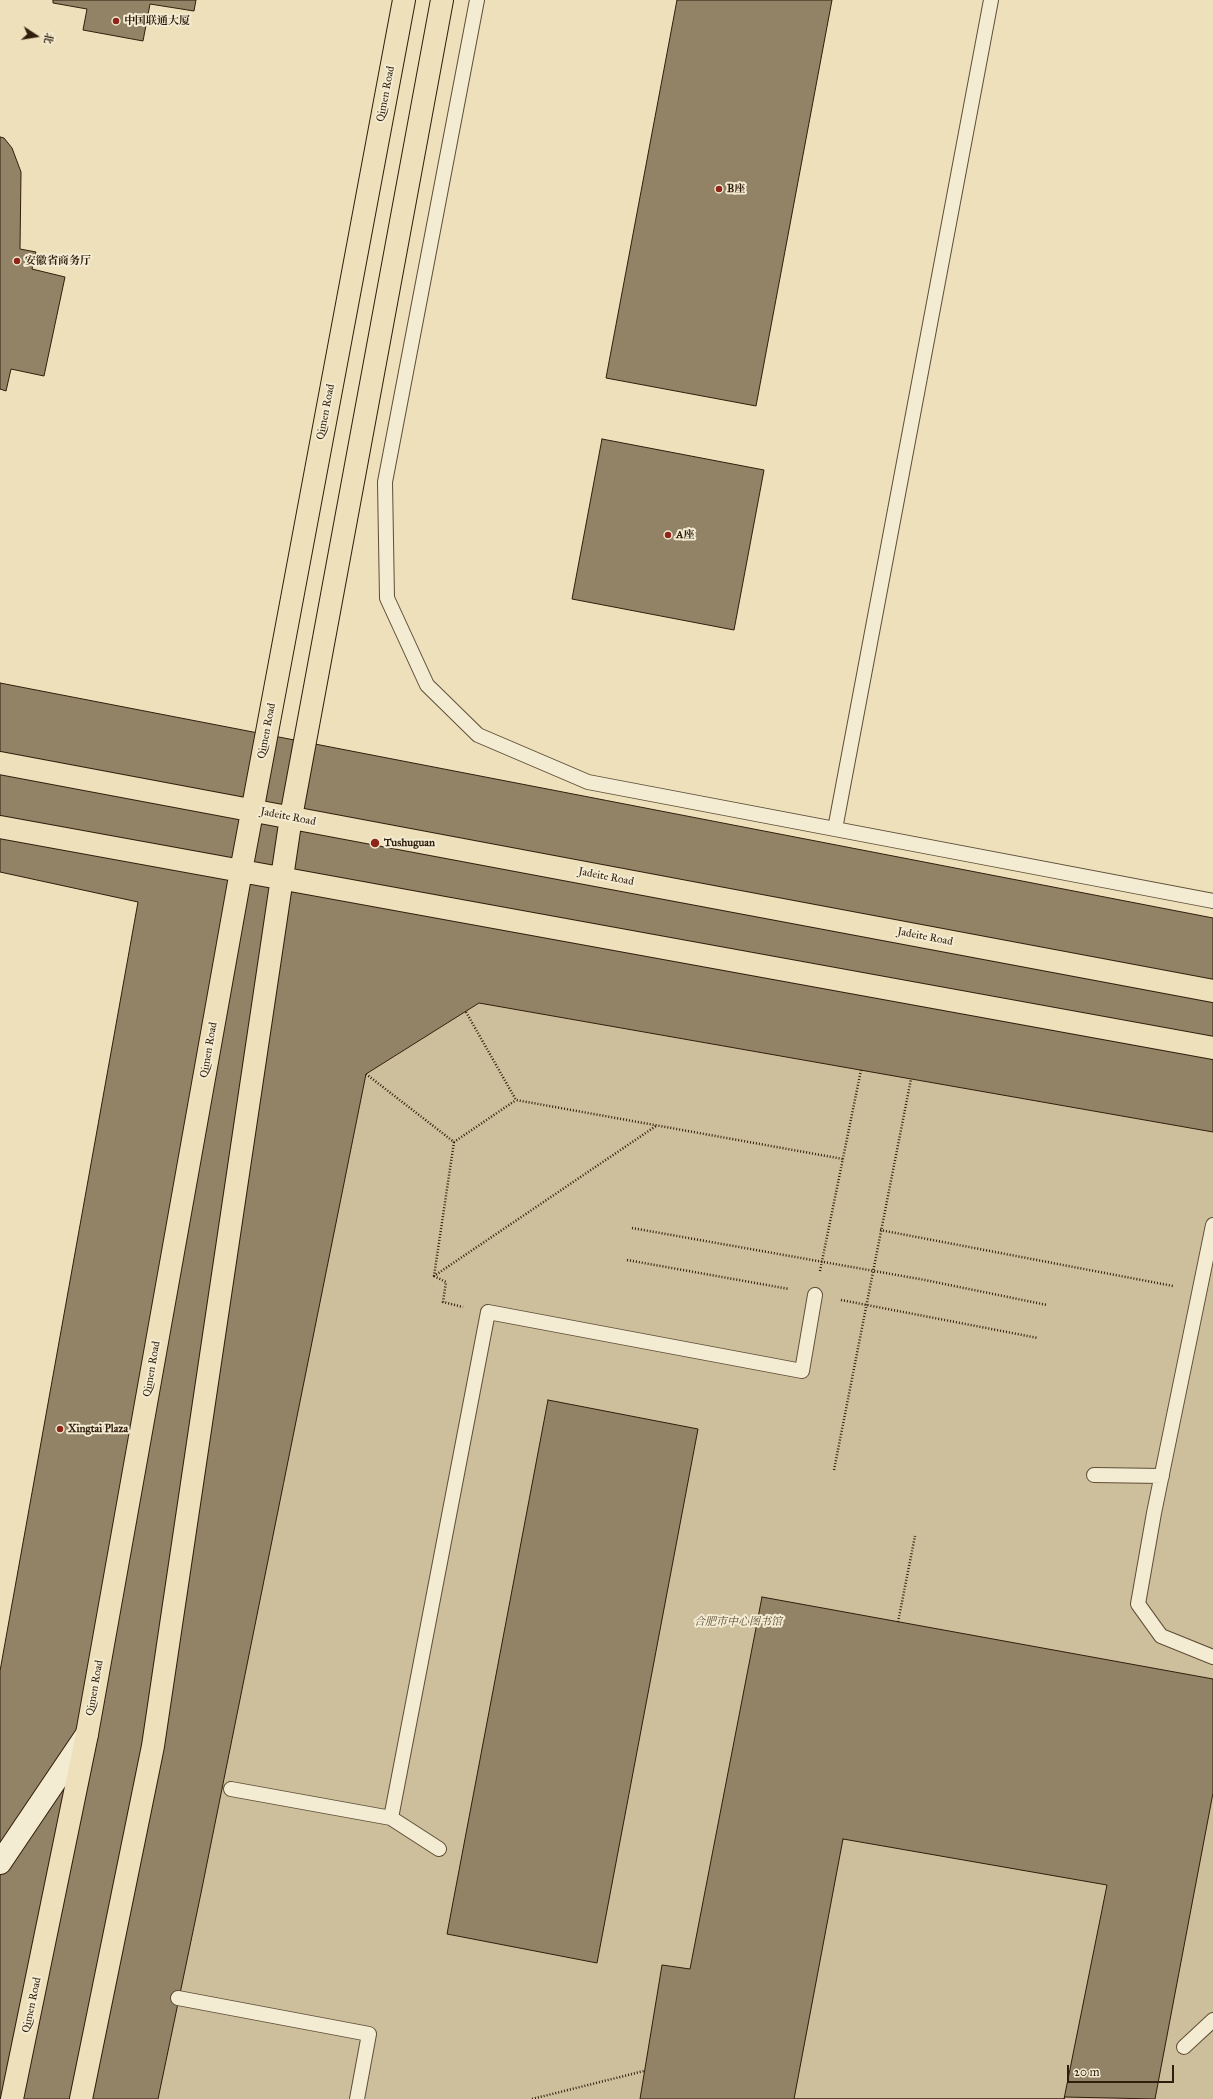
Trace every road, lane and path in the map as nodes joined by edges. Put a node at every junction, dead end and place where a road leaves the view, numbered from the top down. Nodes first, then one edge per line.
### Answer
1 (404, 0) edge
2 (442, 0) edge
3 (477, 0) edge
4 (991, 0) edge
5 (0, 763) edge
6 (252, 810) junction
7 (291, 817) junction
8 (0, 827) edge
9 (835, 829) junction
10 (241, 871) junction
11 (281, 878) junction
12 (1213, 901) edge
13 (1213, 991) edge
14 (466, 1012) dead end
15 (1213, 1048) edge
16 (861, 1070) dead end
17 (366, 1074) dead end
18 (911, 1079) dead end
19 (516, 1100) junction
20 (656, 1126) junction
21 (454, 1142) junction
22 (843, 1159) junction
23 (1213, 1225) edge
24 (632, 1228) dead end
25 (880, 1230) junction
26 (627, 1260) dead end
27 (822, 1262) junction
28 (872, 1270) junction
29 (434, 1276) junction
30 (753, 1282) dead end
31 (1199, 1291) junction
32 (815, 1295) joint
33 (1047, 1305) dead end
34 (488, 1312) junction
35 (918, 1314) dead end
36 (1038, 1338) dead end
37 (834, 1470) dead end
38 (1094, 1475) dead end
39 (1162, 1476) junction
40 (915, 1536) dead end
41 (898, 1622) dead end
42 (1213, 1657) edge
43 (87, 1734) junction
44 (232, 1789) dead end
45 (390, 1818) junction
46 (439, 1849) dead end
47 (0, 1863) edge
48 (178, 1998) dead end
49 (1213, 2020) edge
50 (1184, 2047) dead end
51 (644, 2071) dead end
52 (12, 2099) edge
53 (80, 2099) edge
54 (357, 2099) edge
55 (532, 2099) edge

1 - 6 main road, Qimen Road
2 - 7 main road
3 - 9 lane
4 - 9 lane
5 - 6 main road, Jadeite Road
6 - 7 main road, Jadeite Road
6 - 10 main road, Qimen Road
7 - 11 main road
7 - 13 main road, Jadeite Road
8 - 10 main road
9 - 12 lane
10 - 11 main road
10 - 43 main road, Qimen Road
11 - 15 main road
11 - 53 main road
14 - 19 path
16 - 22 path
17 - 21 path
18 - 25 path
19 - 20 path
19 - 21 path
20 - 22 path
20 - 29 path
21 - 29 path
22 - 27 path
23 - 31 lane
24 - 27 path
25 - 28 path
25 - 31 path
26 - 30 path
27 - 28 path
27 - 32 path
28 - 33 path
28 - 37 path
29 - 34 path
31 - 39 lane
32 - 34 lane
34 - 45 lane
35 - 36 path
38 - 39 lane
39 - 42 lane
40 - 41 path
43 - 47 street
43 - 52 main road, Qimen Road
44 - 45 lane
45 - 46 lane
48 - 54 lane
49 - 50 lane
51 - 55 path

